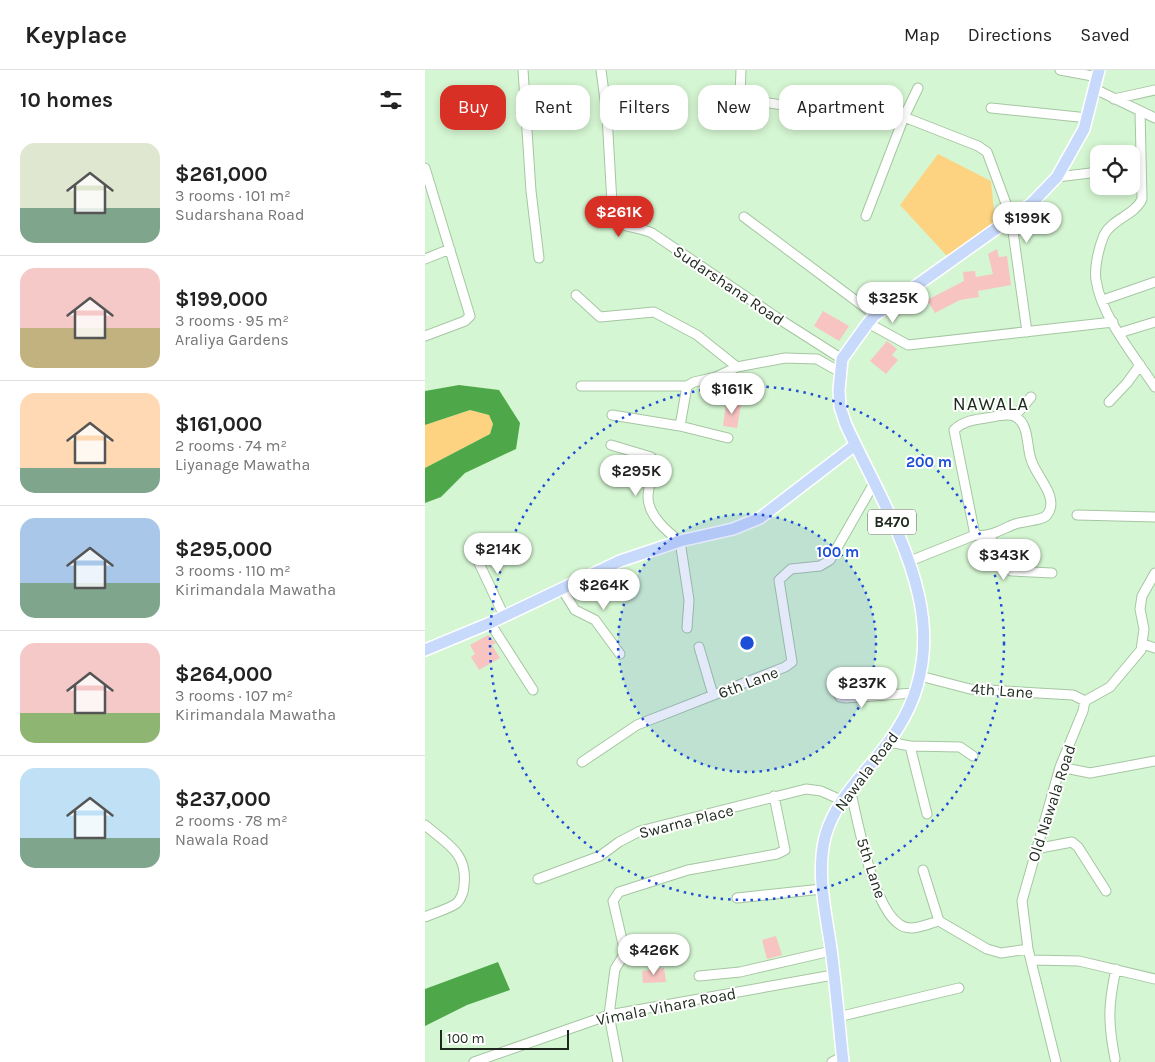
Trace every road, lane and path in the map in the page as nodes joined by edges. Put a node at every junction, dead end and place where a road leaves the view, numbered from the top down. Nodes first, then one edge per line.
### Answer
1 (523, 70) edge
2 (601, 70) edge
3 (741, 70) edge
4 (1060, 70) edge
5 (1098, 73) edge
6 (918, 88) dead end
7 (1095, 89) junction
8 (1155, 90) edge
9 (1114, 99) junction
10 (779, 105) edge
11 (991, 108) dead end
12 (1140, 111) junction
13 (904, 116) junction
14 (1088, 118) junction
15 (1155, 118) edge
16 (1138, 145) edge
17 (425, 168) edge
18 (1090, 173) edge
19 (1057, 177) junction
20 (427, 179) edge
21 (1140, 188) edge
22 (866, 216) dead end
23 (744, 217) dead end
24 (1011, 217) junction
25 (450, 249) junction
26 (539, 258) dead end
27 (425, 260) edge
28 (1155, 282) edge
29 (576, 295) dead end
30 (1103, 300) junction
31 (872, 319) junction
32 (1113, 322) junction
33 (1155, 322) edge
34 (1027, 332) junction
35 (1119, 333) junction
36 (425, 336) edge
37 (843, 359) junction
38 (1140, 365) junction
39 (737, 367) junction
40 (840, 372) junction
41 (581, 386) dead end
42 (687, 386) junction
43 (1155, 387) edge
44 (1031, 397) dead end
45 (1109, 402) dead end
46 (612, 415) dead end
47 (1015, 416) junction
48 (680, 426) junction
49 (728, 438) dead end
50 (611, 445) dead end
51 (855, 445) junction
52 (873, 485) junction
53 (1077, 515) dead end
54 (1155, 517) edge
55 (975, 535) junction
56 (989, 535) junction
57 (680, 541) junction
58 (471, 544) dead end
59 (909, 561) junction
60 (1052, 573) dead end
61 (1155, 573) edge
62 (561, 589) junction
63 (505, 616) junction
64 (490, 623) junction
65 (687, 628) dead end
66 (1143, 644) junction
67 (699, 647) dead end
68 (1155, 648) edge
69 (425, 650) edge
70 (621, 654) dead end
71 (920, 676) junction
72 (832, 681) dead end
73 (533, 690) dead end
74 (914, 693) junction
75 (713, 695) junction
76 (1085, 701) junction
77 (889, 742) junction
78 (910, 746) junction
79 (973, 756) dead end
80 (582, 762) dead end
81 (1155, 762) edge
82 (1060, 767) junction
83 (850, 789) junction
84 (774, 796) junction
85 (841, 800) junction
86 (927, 814) dead end
87 (425, 825) edge
88 (1035, 849) junction
89 (923, 870) dead end
90 (538, 879) dead end
91 (822, 889) junction
92 (1106, 891) dead end
93 (737, 898) dead end
94 (425, 917) edge
95 (939, 921) junction
96 (1028, 949) junction
97 (831, 951) junction
98 (1031, 960) junction
99 (1116, 969) junction
100 (699, 976) dead end
101 (833, 976) junction
102 (1155, 979) edge
103 (959, 988) dead end
104 (609, 1015) junction
105 (838, 1017) junction
106 (1115, 1059) dead end
107 (839, 1060) edge
108 (474, 1062) edge
109 (618, 1062) edge
110 (1057, 1062) edge

1 - 26 street
2 - 37 street, Sudarshana Road
3 - 10 street
4 - 5 street
5 - 7 main road, Nawala Road / B470
6 - 13 street
7 - 9 street
7 - 14 main road, Nawala Road / B470
8 - 9 street
9 - 12 street
11 - 14 street
12 - 15 street
12 - 16 street
13 - 22 street
13 - 24 street
14 - 19 main road, Nawala Road / B470
17 - 20 street
18 - 19 street
19 - 24 main road, Nawala Road / B470
20 - 25 street
21 - 30 street
23 - 31 street
24 - 31 main road, Nawala Road / B470
24 - 34 street
25 - 27 street
25 - 36 street
28 - 30 street
29 - 39 street
30 - 32 street
31 - 34 street
31 - 37 main road, Nawala Road / B470
32 - 34 street
32 - 35 street
33 - 35 street
35 - 38 street
37 - 40 main road, Nawala Road / B470
38 - 43 street
38 - 45 street
39 - 40 street
39 - 42 street
40 - 51 main road, Nawala Road / B470
41 - 42 street
42 - 48 street
44 - 47 street
46 - 48 street
47 - 55 street
47 - 56 street
48 - 49 street
50 - 57 street
51 - 52 main road, Nawala Road / B470
51 - 57 main road
52 - 59 main road, Nawala Road / B470
52 - 75 street, 6th Lane
53 - 54 street
55 - 56 street
55 - 59 street
56 - 60 street
57 - 62 main road
57 - 65 street
58 - 63 street
59 - 71 main road, Nawala Road / B470
61 - 66 street
62 - 63 main road
62 - 70 street
63 - 64 main road
64 - 69 main road
64 - 73 street
66 - 68 street
66 - 76 street
67 - 75 street
71 - 74 main road, Nawala Road / B470
71 - 76 street, 4th Lane
72 - 74 street
74 - 77 main road, Nawala Road / B470
75 - 80 street, 6th Lane
76 - 82 street, Old Nawala Road
77 - 78 street
77 - 83 main road, Nawala Road / B470
78 - 79 street
78 - 86 street
81 - 82 street
82 - 88 street, Old Nawala Road
83 - 85 main road, Nawala Road / B470
83 - 95 street, 5th Lane
84 - 85 street, Swarna Place
84 - 90 street, Swarna Place
84 - 104 street
85 - 91 main road, Nawala Road / B470
87 - 94 street
88 - 92 street
88 - 96 street, Old Nawala Road
89 - 95 street
91 - 93 street
91 - 97 main road, Nawala Road / B470
95 - 96 street
96 - 98 street, Old Nawala Road
97 - 100 street
97 - 101 main road, Nawala Road / B470
98 - 99 street
98 - 110 street, Old Nawala Road
99 - 102 street
99 - 106 street
101 - 104 street, Vimala Vihara Road
101 - 105 main road, Nawala Road / B470
103 - 105 street
104 - 108 street, Vimala Vihara Road
104 - 109 street
105 - 107 main road, Nawala Road / B470

